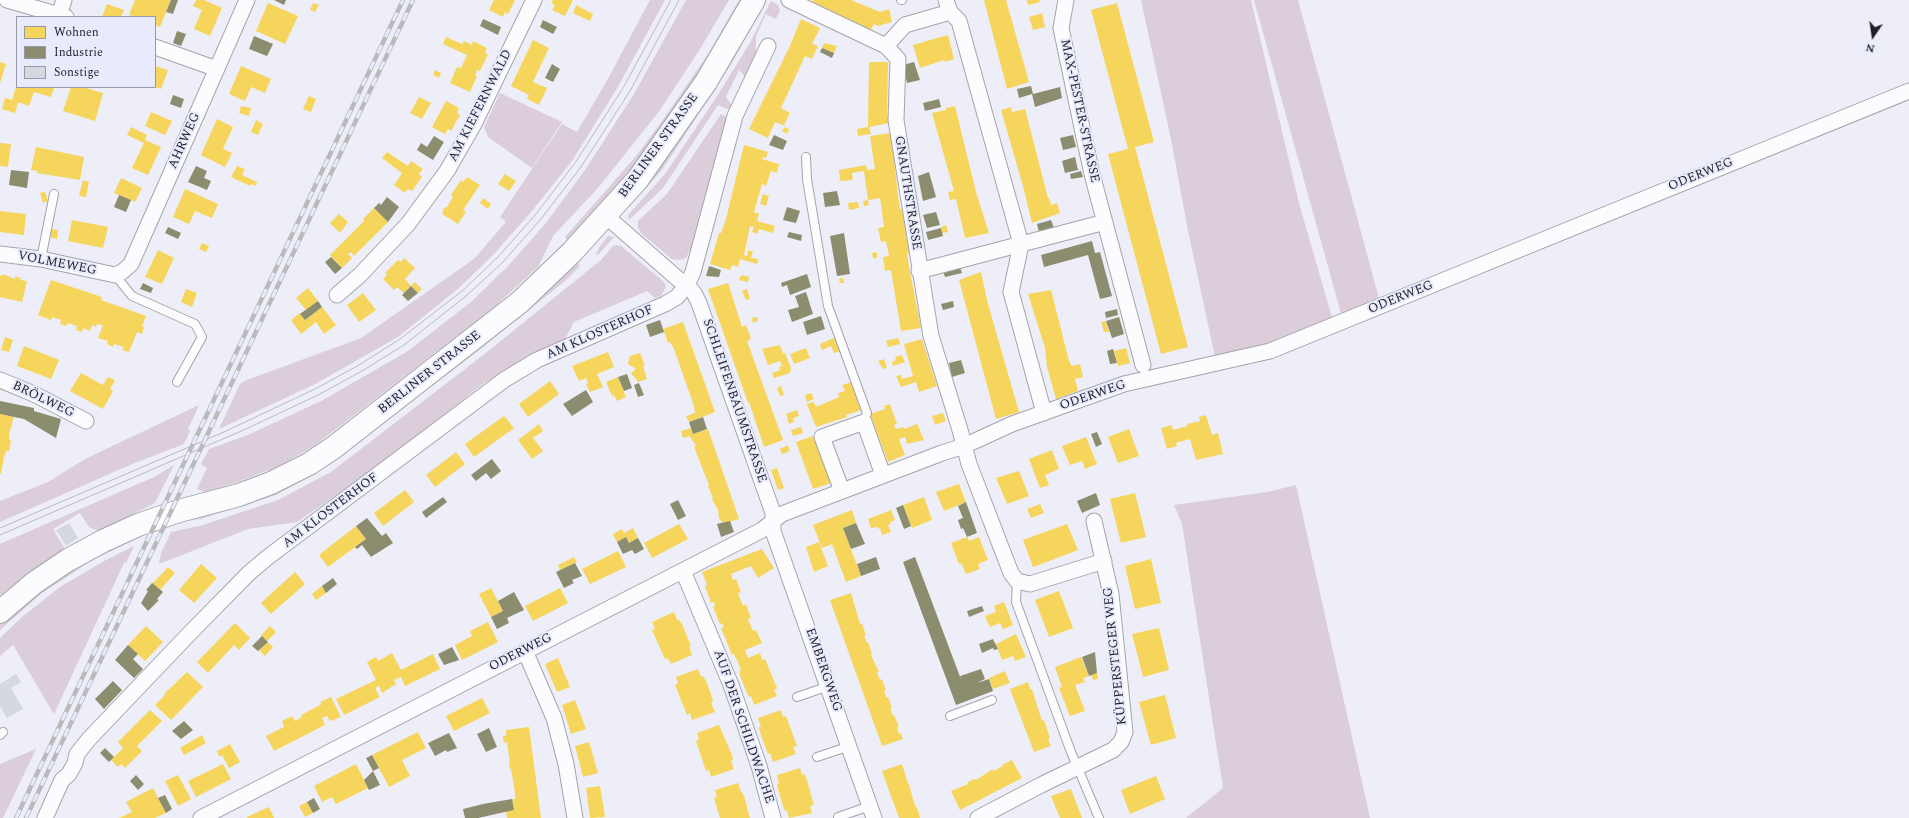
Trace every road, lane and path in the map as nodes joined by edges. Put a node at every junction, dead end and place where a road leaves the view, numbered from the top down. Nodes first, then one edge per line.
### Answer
1 (7, 0) edge
2 (64, 0) edge
3 (248, 0) edge
4 (534, 0) edge
5 (754, 0) edge
6 (789, 0) edge
7 (1066, 0) edge
8 (948, 6) edge
9 (62, 16) edge
10 (768, 46) dead end
11 (886, 46) junction
12 (156, 47) edge
13 (217, 68) junction
14 (1909, 91) edge
15 (806, 157) dead end
16 (54, 194) dead end
17 (606, 216) junction
18 (1105, 222) junction
19 (1021, 244) junction
20 (0, 254) edge
21 (42, 260) junction
22 (919, 271) junction
23 (115, 275) junction
24 (687, 285) junction
25 (337, 295) dead end
26 (1143, 365) dead end
27 (0, 380) edge
28 (177, 382) dead end
29 (1044, 413) junction
30 (86, 421) dead end
31 (864, 422) junction
32 (964, 446) junction
33 (884, 475) junction
34 (842, 491) junction
35 (773, 521) junction
36 (1094, 521) dead end
37 (1104, 561) junction
38 (682, 571) junction
39 (1017, 581) junction
40 (0, 612) edge
41 (525, 651) junction
42 (829, 686) junction
43 (797, 697) dead end
44 (992, 700) dead end
45 (950, 716) dead end
46 (850, 746) junction
47 (817, 757) dead end
48 (1078, 768) junction
49 (872, 812) edge
50 (838, 817) dead end
51 (45, 818) edge
52 (201, 818) edge
53 (575, 818) edge
54 (773, 818) edge
55 (978, 818) edge
56 (1098, 818) edge

1 - 9 street
2 - 9 street
3 - 13 street, AHRWEG
4 - 25 street, AM KIEFERNWALD
5 - 17 main road, BERLINER STRASSE
6 - 11 street, GNAUTHSTRASSE
7 - 18 street, MAX-PESTER-STRASSE
8 - 11 street
8 - 19 street
10 - 24 street
11 - 22 street, GNAUTHSTRASSE
12 - 13 street
13 - 23 street, AHRWEG
14 - 29 street, ODERWEG
15 - 31 lane
16 - 21 lane
17 - 24 street, SCHLEIFENBAUMSTRASSE
17 - 40 main road, BERLINER STRASSE
18 - 19 street
18 - 26 street, MAX-PESTER-STRASSE
19 - 22 street
19 - 29 street
20 - 21 street, VOLMEWEG
21 - 23 street, VOLMEWEG
22 - 32 street, GNAUTHSTRASSE
23 - 28 lane
24 - 35 street, SCHLEIFENBAUMSTRASSE
24 - 51 street, AM KLOSTERHOF
27 - 30 street, BRÖLWEG
29 - 32 street, ODERWEG
31 - 33 street
31 - 34 street
32 - 33 street, ODERWEG
32 - 39 street, GNAUTHSTRASSE
33 - 34 street, ODERWEG
34 - 35 street, ODERWEG
35 - 38 street, ODERWEG
35 - 42 street, EMBERGWEG
36 - 37 street, KÜPPERSTEGER WEG
37 - 39 street
37 - 48 street, KÜPPERSTEGER WEG
38 - 41 street, ODERWEG
38 - 54 street, AUF DER SCHILDWACHE
39 - 48 lane
41 - 52 street, ODERWEG
41 - 53 street
42 - 43 lane
42 - 46 street, EMBERGWEG
44 - 45 lane
46 - 47 lane
46 - 49 street, EMBERGWEG
48 - 55 street, KÜPPERSTEGER WEG
48 - 56 lane
49 - 50 lane

